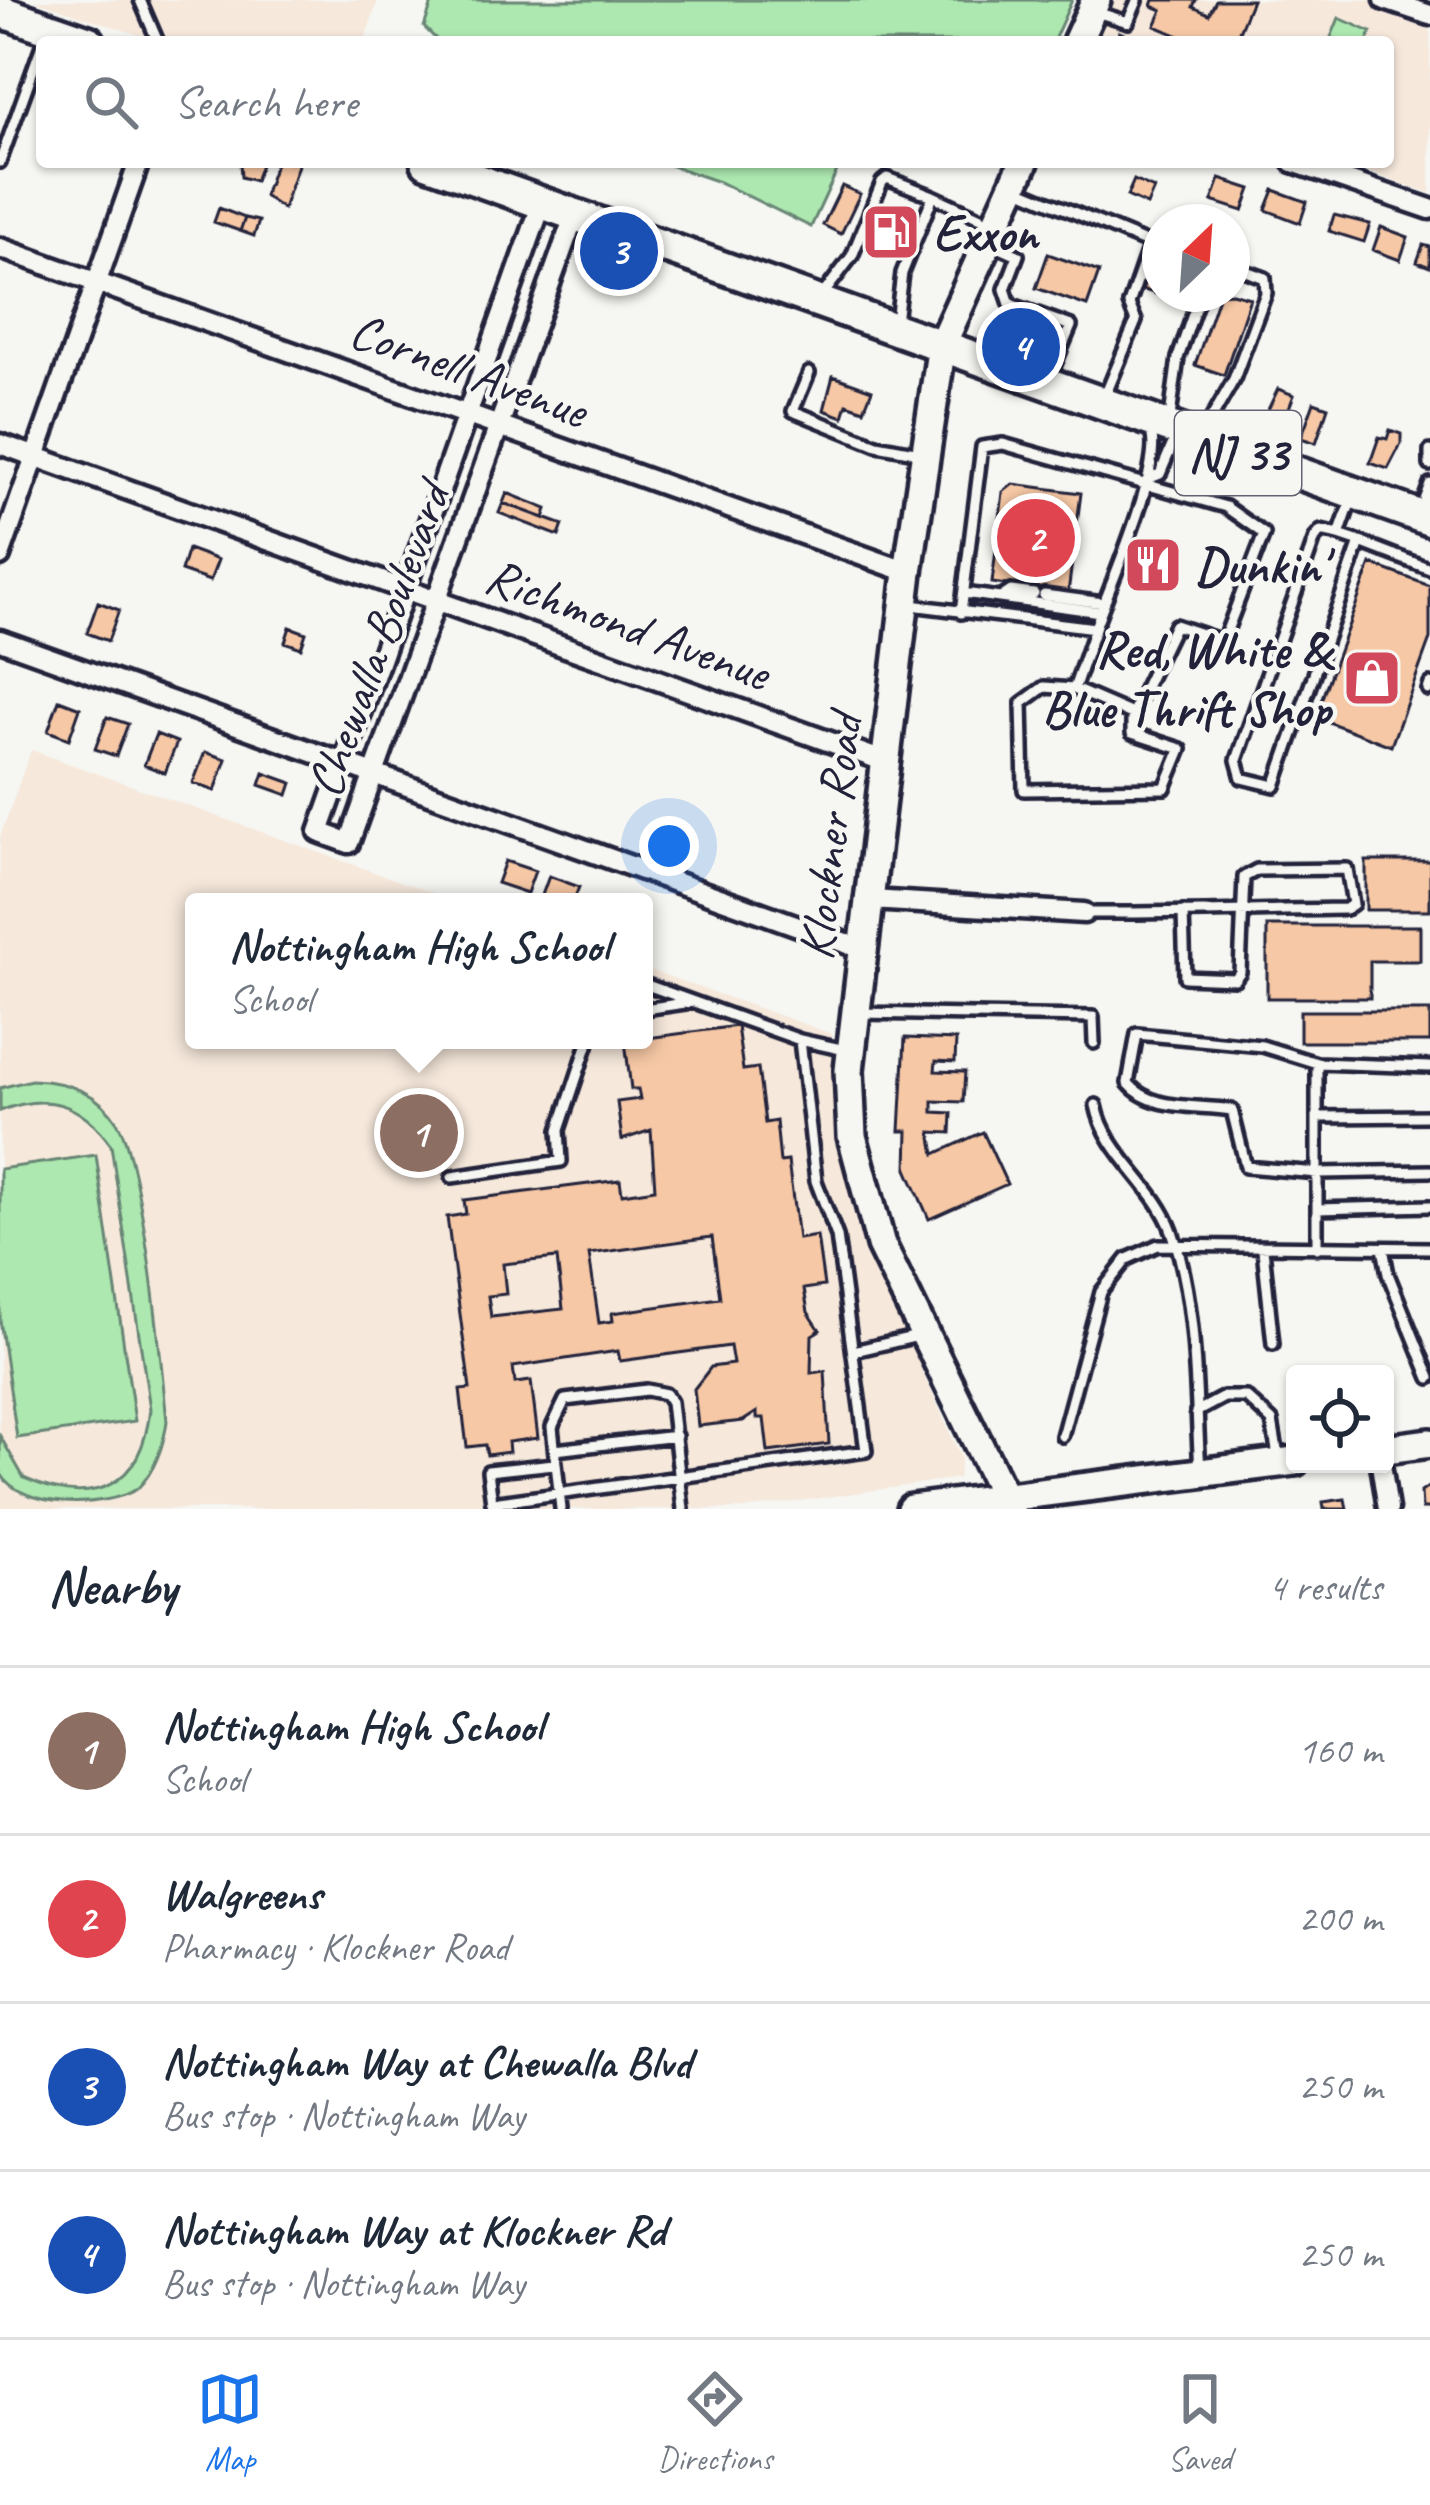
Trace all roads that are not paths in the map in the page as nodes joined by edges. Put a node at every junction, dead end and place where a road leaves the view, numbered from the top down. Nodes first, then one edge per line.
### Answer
1 (140, 0) edge
2 (1385, 0) edge
3 (1137, 1) edge
4 (1094, 5) edge
5 (0, 11) edge
6 (1430, 15) edge
7 (41, 36) edge
8 (155, 36) edge
9 (1080, 36) edge
10 (36, 61) edge
11 (0, 162) edge
12 (137, 168) edge
13 (444, 168) edge
14 (1310, 168) edge
15 (1018, 174) edge
16 (933, 196) junction
17 (542, 203) junction
18 (1430, 209) edge
19 (575, 214) junction
20 (992, 233) junction
21 (0, 248) edge
22 (520, 268) junction
23 (1250, 273) edge
24 (551, 280) junction
25 (96, 282) junction
26 (818, 301) junction
27 (1194, 312) edge
28 (896, 328) junction
29 (942, 344) junction
30 (808, 373) dead end
31 (1047, 384) junction
32 (1101, 405) junction
33 (469, 414) junction
34 (500, 424) junction
35 (1172, 431) junction
36 (0, 444) edge
37 (1430, 451) edge
38 (926, 454) junction
39 (36, 457) junction
40 (1430, 465) edge
41 (1148, 481) junction
42 (1430, 484) edge
43 (1353, 493) junction
44 (1424, 518) edge
45 (1339, 535) junction
46 (1360, 542) junction
47 (0, 556) edge
48 (1430, 569) edge
49 (908, 572) junction
50 (406, 587) junction
51 (964, 593) junction
52 (1002, 597) junction
53 (437, 598) junction
54 (905, 604) junction
55 (1102, 608) junction
56 (961, 614) junction
57 (1095, 628) junction
58 (0, 640) edge
59 (1074, 689) junction
60 (1132, 714) junction
61 (886, 762) junction
62 (343, 764) junction
63 (374, 775) junction
64 (871, 900) junction
65 (1244, 910) junction
66 (1183, 912) junction
67 (1084, 914) joint
68 (865, 950) junction
69 (653, 987) edge
70 (697, 1002) junction
71 (653, 1008) edge
72 (854, 1013) junction
73 (800, 1040) junction
74 (1094, 1043) dead end
75 (586, 1049) edge
76 (850, 1051) junction
77 (1317, 1063) junction
78 (1430, 1067) edge
79 (1096, 1105) dead end
80 (1430, 1116) edge
81 (1319, 1118) junction
82 (1430, 1171) edge
83 (1318, 1173) junction
84 (452, 1177) dead end
85 (1430, 1206) edge
86 (1317, 1209) junction
87 (1175, 1247) junction
88 (1317, 1248) junction
89 (1383, 1248) junction
90 (1430, 1248) edge
91 (1263, 1249) junction
92 (926, 1334) junction
93 (1273, 1344) dead end
94 (854, 1352) junction
95 (1430, 1378) edge
96 (1196, 1412) junction
97 (676, 1436) junction
98 (1062, 1436) dead end
99 (1430, 1443) edge
100 (1394, 1448) edge
101 (555, 1450) junction
102 (1286, 1459) edge
103 (1286, 1462) edge
104 (554, 1464) junction
105 (1200, 1473) junction
106 (1382, 1473) edge
107 (680, 1478) junction
108 (559, 1496) junction
109 (1007, 1503) edge
110 (561, 1509) edge
111 (683, 1509) edge
112 (911, 1509) edge
113 (1388, 1509) edge

1 - 8 lane
2 - 6 street
3 - 4 lane
4 - 9 main road
5 - 7 main road
10 - 11 lane
12 - 25 street
13 - 17 main road, NJ 33
14 - 18 street
15 - 20 main road, Klockner Road
15 - 32 lane
16 - 20 lane
16 - 26 lane
16 - 28 lane
17 - 19 main road, NJ 33
17 - 22 street, Chewalla Boulevard
19 - 24 street, Chewalla Boulevard
19 - 26 main road, NJ 33
20 - 29 main road, Klockner Road
20 - 31 lane
21 - 25 street, Cornell Avenue
22 - 24 street
22 - 33 street, Chewalla Boulevard
23 - 35 lane
24 - 34 street, Chewalla Boulevard
25 - 33 street, Cornell Avenue
25 - 39 street
26 - 28 main road, NJ 33
27 - 35 lane
28 - 29 main road, NJ 33
29 - 31 main road, NJ 33
29 - 38 main road, Klockner Road
30 - 38 lane
31 - 32 main road, NJ 33
32 - 35 main road, NJ 33
33 - 34 street, Cornell Avenue
33 - 50 street, Chewalla Boulevard
34 - 49 street, Cornell Avenue
34 - 53 street, Chewalla Boulevard
35 - 41 lane
35 - 41 lane
35 - 43 main road, NJ 33
36 - 39 street, Richmond Avenue
37 - 40 lane
38 - 49 main road, Klockner Road
39 - 47 street
39 - 50 street, Richmond Avenue
41 - 51 lane
41 - 55 lane
41 - 60 lane
42 - 44 lane
43 - 44 main road, NJ 33
43 - 45 lane
45 - 46 lane
45 - 46 lane
46 - 48 lane
49 - 54 main road, Klockner Road
50 - 53 street, Richmond Avenue
50 - 62 street, Chewalla Boulevard
51 - 52 lane
51 - 56 lane
52 - 55 lane
52 - 55 lane
53 - 61 street, Richmond Avenue
53 - 63 street, Chewalla Boulevard
54 - 56 lane
54 - 61 main road, Klockner Road
55 - 57 lane
56 - 57 lane
57 - 59 lane
58 - 62 street
59 - 60 lane
59 - 60 lane
61 - 64 main road, Klockner Road
62 - 63 street
62 - 63 street, Chewalla Boulevard
63 - 68 street
64 - 67 street
64 - 68 main road, Klockner Road
65 - 65 lane
65 - 66 lane
65 - 66 lane
66 - 67 lane
68 - 72 main road, Klockner Road
69 - 70 lane
70 - 71 lane
70 - 73 lane
72 - 74 lane
72 - 76 main road, Klockner Road
73 - 76 lane
73 - 94 lane
75 - 84 lane
76 - 92 main road, Klockner Road
77 - 78 lane
77 - 81 lane
77 - 83 lane
79 - 87 lane
80 - 81 lane
81 - 83 lane
82 - 83 lane
83 - 86 lane
85 - 86 lane
86 - 88 lane
87 - 91 lane
87 - 96 lane
87 - 98 lane
88 - 89 lane
88 - 91 lane
89 - 90 lane
89 - 95 lane
91 - 93 lane
92 - 94 lane
92 - 109 main road, Klockner Road
94 - 107 lane
96 - 102 lane
96 - 105 lane
97 - 101 lane
97 - 101 lane
97 - 107 lane
99 - 100 main road
101 - 104 lane
103 - 105 main road
104 - 108 lane
104 - 108 lane
105 - 109 main road
106 - 113 street
107 - 108 lane
107 - 111 lane
108 - 110 lane
109 - 112 main road

